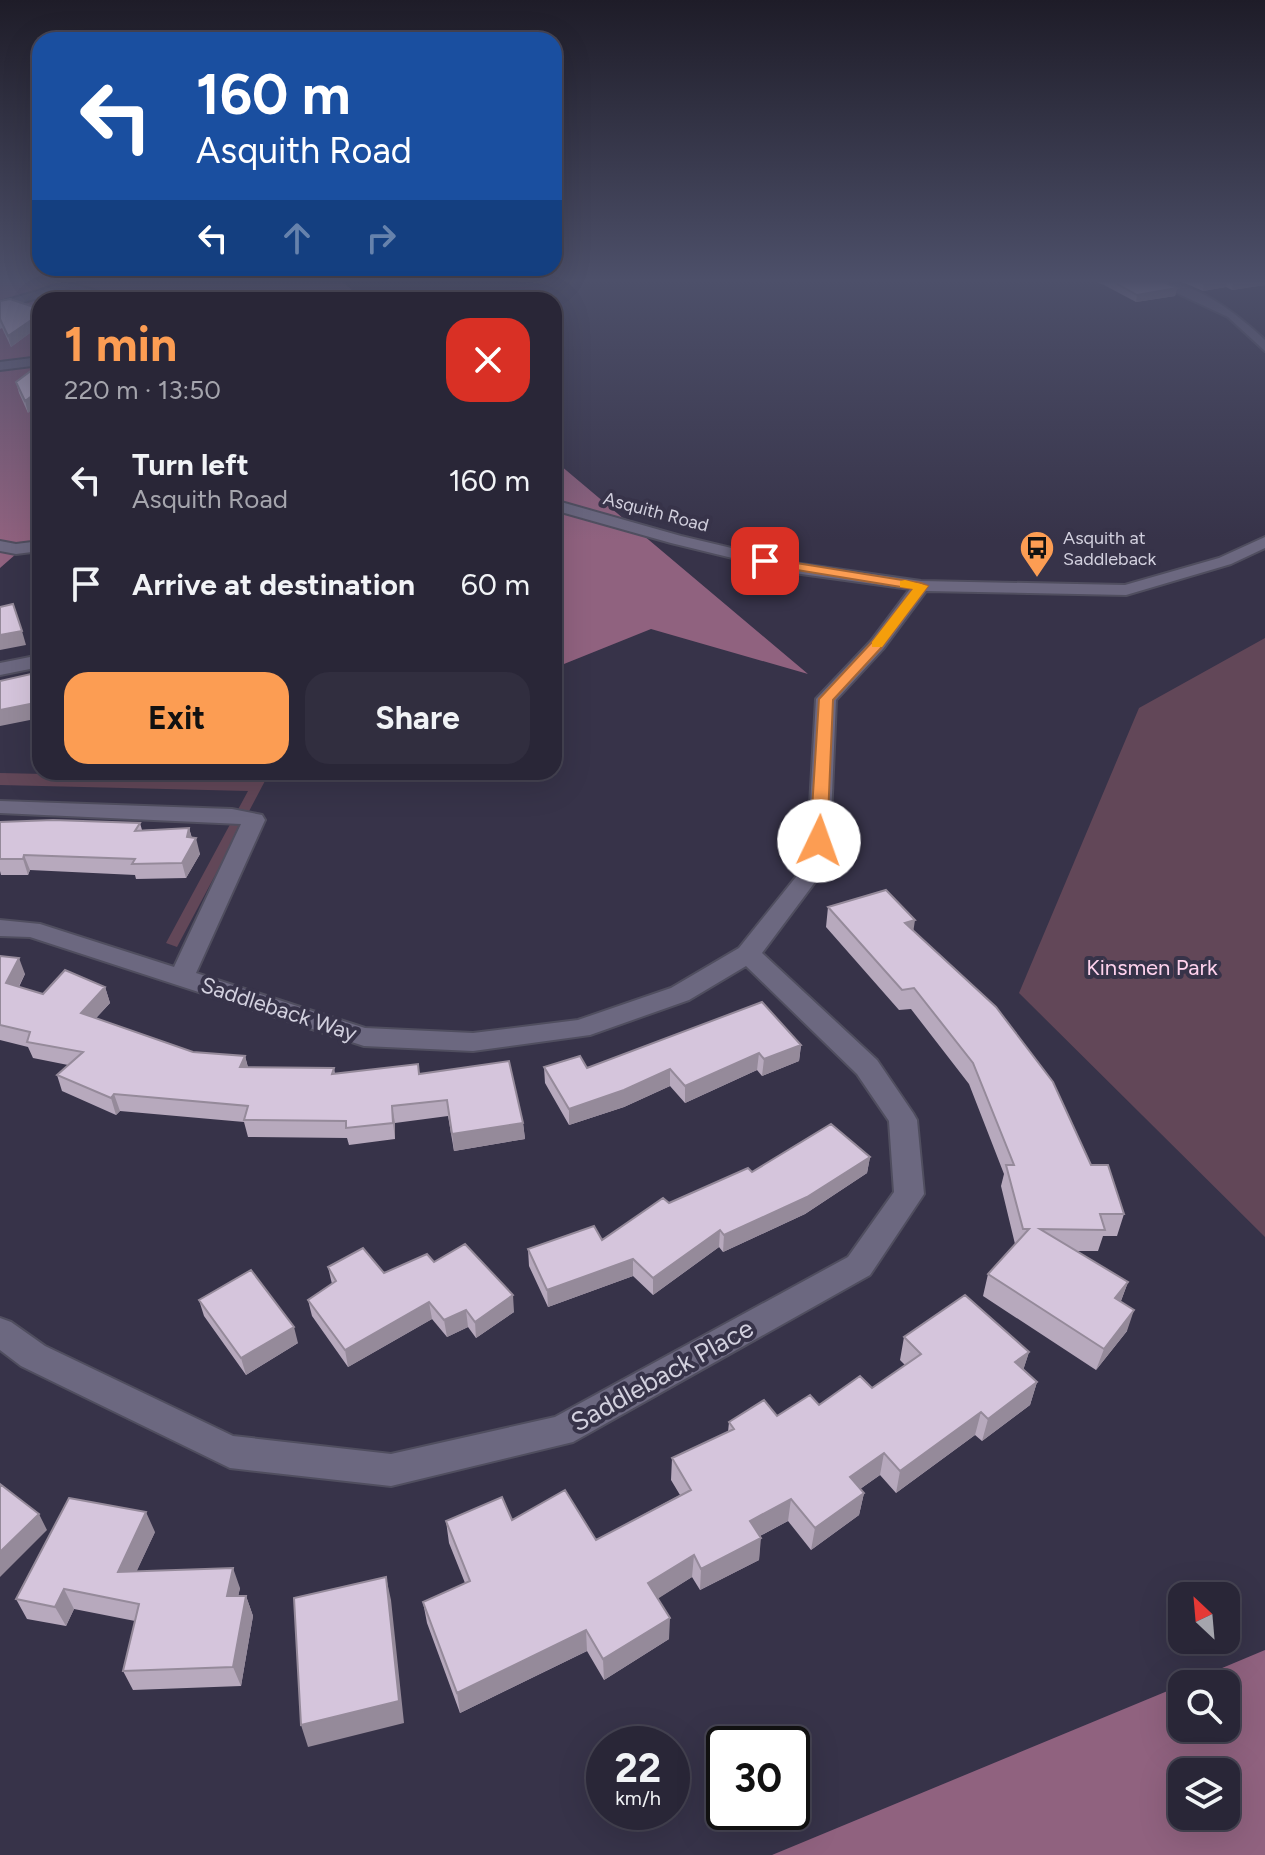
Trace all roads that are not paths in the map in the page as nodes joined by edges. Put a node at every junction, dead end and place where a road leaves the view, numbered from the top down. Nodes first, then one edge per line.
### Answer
1 (562, 507) edge
2 (1265, 542) edge
3 (0, 546) edge
4 (32, 547) edge
5 (921, 586) junction
6 (32, 663) edge
7 (0, 669) edge
8 (0, 807) edge
9 (0, 928) edge
10 (748, 954) junction
11 (181, 978) junction
12 (0, 1332) edge

1 - 5 street, Asquith Road
2 - 5 street, Asquith Road
3 - 4 street
5 - 10 street, Saddleback Way
6 - 7 street
8 - 11 street
9 - 11 street, Saddleback Way
10 - 11 street, Saddleback Way
10 - 12 street, Saddleback Place

